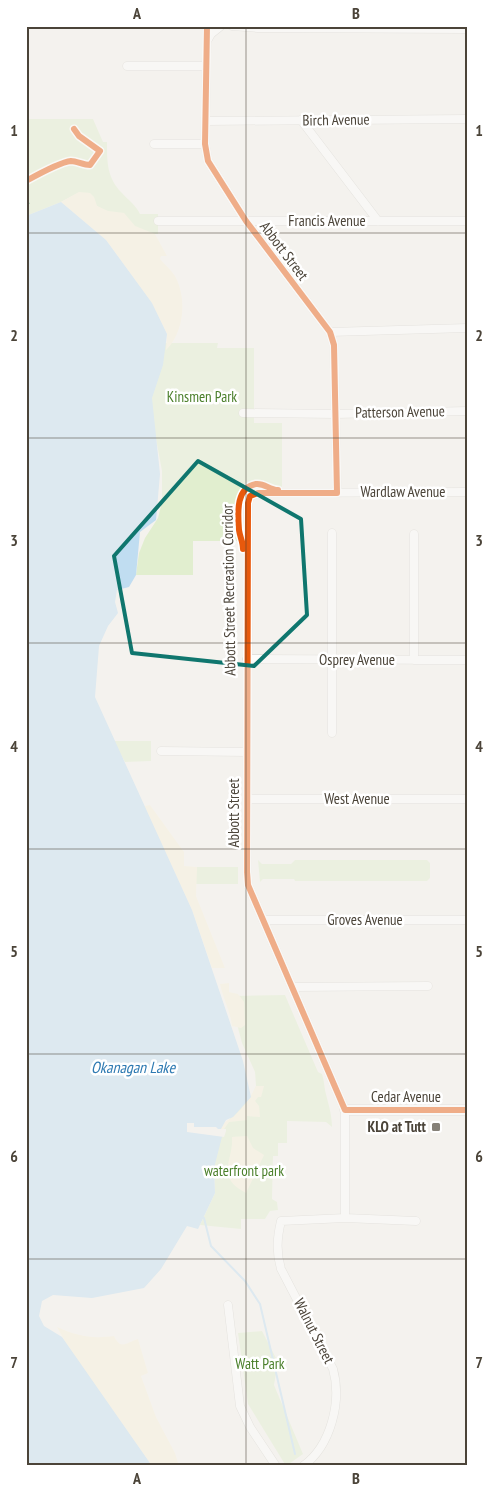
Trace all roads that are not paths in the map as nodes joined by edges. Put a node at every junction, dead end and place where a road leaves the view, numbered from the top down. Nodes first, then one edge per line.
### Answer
1 (207, 26) edge
2 (221, 26) edge
3 (232, 26) edge
4 (467, 29) edge
5 (206, 43) junction
6 (127, 66) dead end
7 (206, 66) junction
8 (467, 119) edge
9 (301, 120) junction
10 (206, 121) junction
11 (154, 144) dead end
12 (205, 144) junction
13 (246, 220) junction
14 (467, 220) edge
15 (158, 221) dead end
16 (378, 221) junction
17 (467, 328) edge
18 (330, 332) junction
19 (467, 411) edge
20 (243, 413) dead end
21 (336, 414) junction
22 (467, 492) edge
23 (337, 493) junction
24 (250, 496) joint
25 (332, 533) dead end
26 (414, 534) dead end
27 (247, 660) junction
28 (332, 660) junction
29 (414, 660) junction
30 (467, 660) edge
31 (332, 733) dead end
32 (161, 751) dead end
33 (247, 752) junction
34 (467, 799) edge
35 (247, 800) junction
36 (263, 920) junction
37 (467, 920) edge
38 (428, 986) dead end
39 (292, 987) junction
40 (346, 1110) junction
41 (467, 1110) edge
42 (344, 1218) junction
43 (416, 1221) dead end
44 (228, 1305) dead end
45 (276, 1466) edge
46 (303, 1466) edge

1 - 5 street, Abbott Street
2 - 5 street
3 - 4 street
5 - 7 street, Abbott Street
6 - 7 street
7 - 10 street, Abbott Street
8 - 9 street, Birch Avenue
9 - 10 street, Birch Avenue
9 - 16 street
10 - 12 street, Abbott Street
11 - 12 street
12 - 13 street, Abbott Street
13 - 15 street, Francis Avenue
13 - 16 street, Francis Avenue
13 - 18 street, Abbott Street
14 - 16 street, Francis Avenue
17 - 18 street
18 - 21 street, Abbott Street
19 - 21 street, Patterson Avenue
20 - 21 street, Patterson Avenue
21 - 23 street, Abbott Street
22 - 23 street, Wardlaw Avenue
23 - 24 street, Wardlaw Avenue
24 - 27 street, Abbott Street
25 - 28 street
26 - 29 street
27 - 28 street, Osprey Avenue
27 - 33 street, Abbott Street
28 - 29 street, Osprey Avenue
28 - 31 street
29 - 30 street, Osprey Avenue
32 - 33 street
33 - 35 street, Abbott Street
34 - 35 street, West Avenue
35 - 36 street, Abbott Street
36 - 37 street, Groves Avenue
36 - 39 street, Abbott Street
38 - 39 street
39 - 40 street, Abbott Street
40 - 41 street, Cedar Avenue
40 - 42 street
42 - 43 street
42 - 46 street, Walnut Street
44 - 45 street

